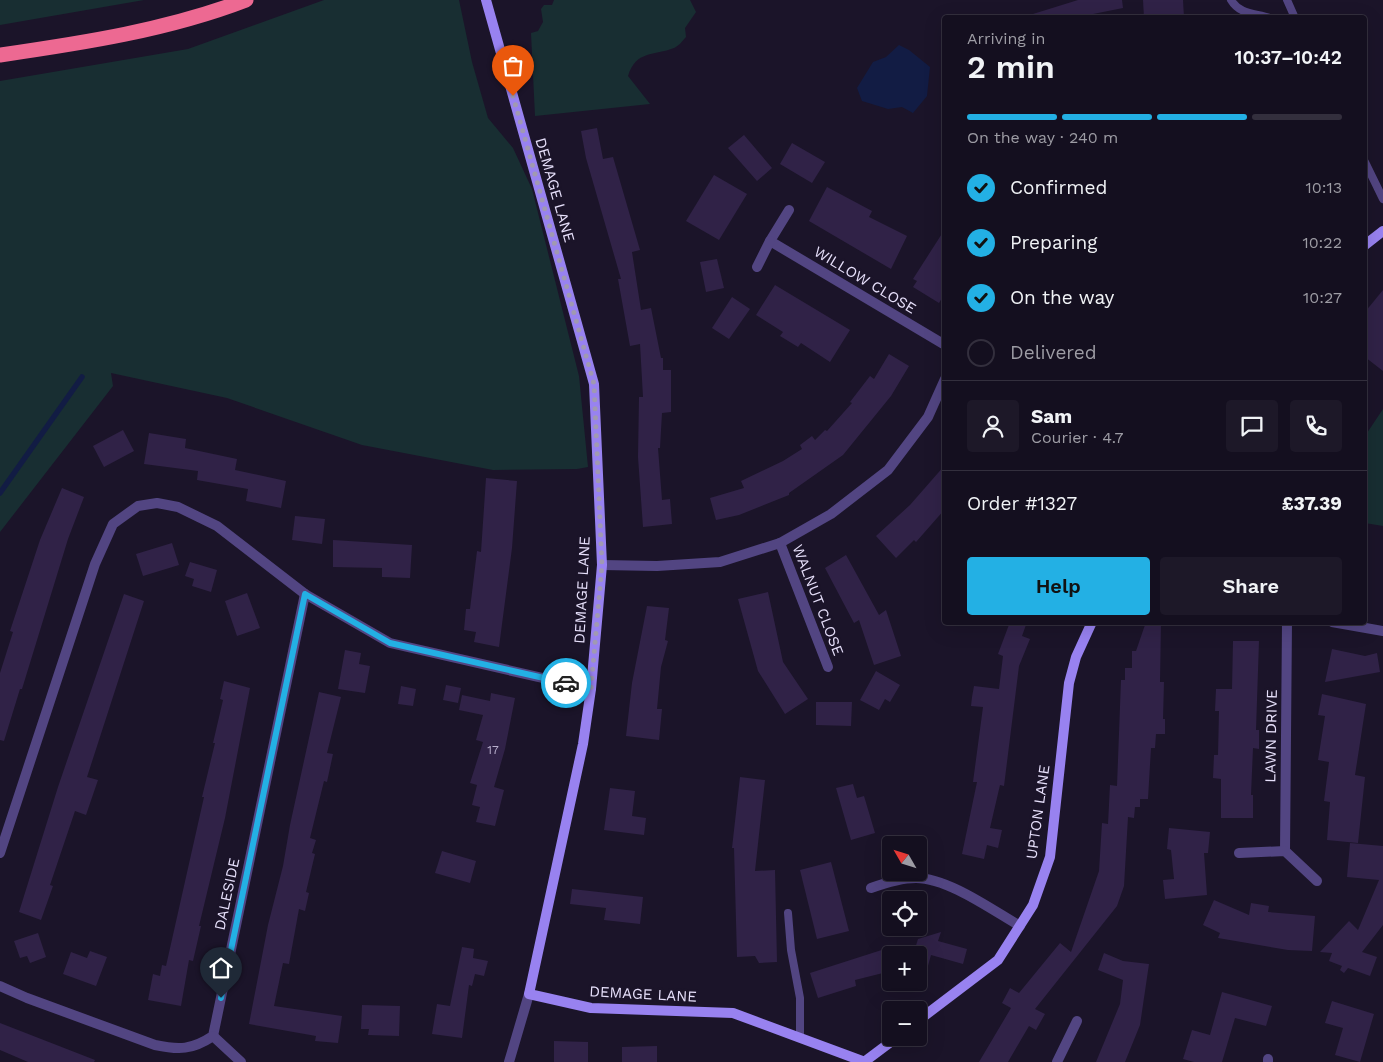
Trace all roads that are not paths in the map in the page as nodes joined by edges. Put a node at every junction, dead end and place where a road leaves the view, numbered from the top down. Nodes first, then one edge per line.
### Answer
1 (246, 0) edge
2 (486, 0) edge
3 (1231, 0) edge
4 (1287, 0) edge
5 (1254, 15) edge
6 (1294, 15) edge
7 (0, 55) edge
8 (1367, 166) edge
9 (1383, 199) edge
10 (788, 210) dead end
11 (1383, 231) edge
12 (770, 241) junction
13 (1367, 243) edge
14 (757, 267) dead end
15 (942, 343) edge
16 (942, 386) edge
17 (780, 543) junction
18 (602, 565) junction
19 (305, 594) junction
20 (1091, 625) edge
21 (1287, 625) edge
22 (1349, 625) edge
23 (1383, 631) edge
24 (828, 667) dead end
25 (591, 688) junction
26 (1285, 851) junction
27 (0, 853) edge
28 (1239, 853) dead end
29 (1316, 881) dead end
30 (871, 888) dead end
31 (788, 913) dead end
32 (1020, 926) junction
33 (0, 986) edge
34 (529, 994) junction
35 (927, 1014) edge
36 (1077, 1021) dead end
37 (213, 1036) junction
38 (800, 1038) junction
39 (886, 1046) edge
40 (241, 1062) edge
41 (509, 1062) edge
42 (865, 1062) edge
43 (1056, 1062) edge

1 - 7 highway
2 - 18 street, DEMAGE LANE
3 - 5 lane
4 - 6 lane
8 - 9 lane
10 - 12 street
11 - 13 street
12 - 14 street
12 - 15 street, WILLOW CLOSE
16 - 17 street
17 - 18 street
17 - 24 street, WALNUT CLOSE
18 - 25 street, DEMAGE LANE
19 - 25 street
19 - 27 street
19 - 37 street, DALESIDE
20 - 32 street, UPTON LANE
21 - 26 street, LAWN DRIVE
22 - 23 street
25 - 34 street, DEMAGE LANE
26 - 28 street
26 - 29 street
30 - 32 street
31 - 38 lane
32 - 35 street, UPTON LANE
33 - 37 street
34 - 38 street, DEMAGE LANE
34 - 41 street
36 - 43 street
37 - 40 street
38 - 42 street, DEMAGE LANE
39 - 42 street

